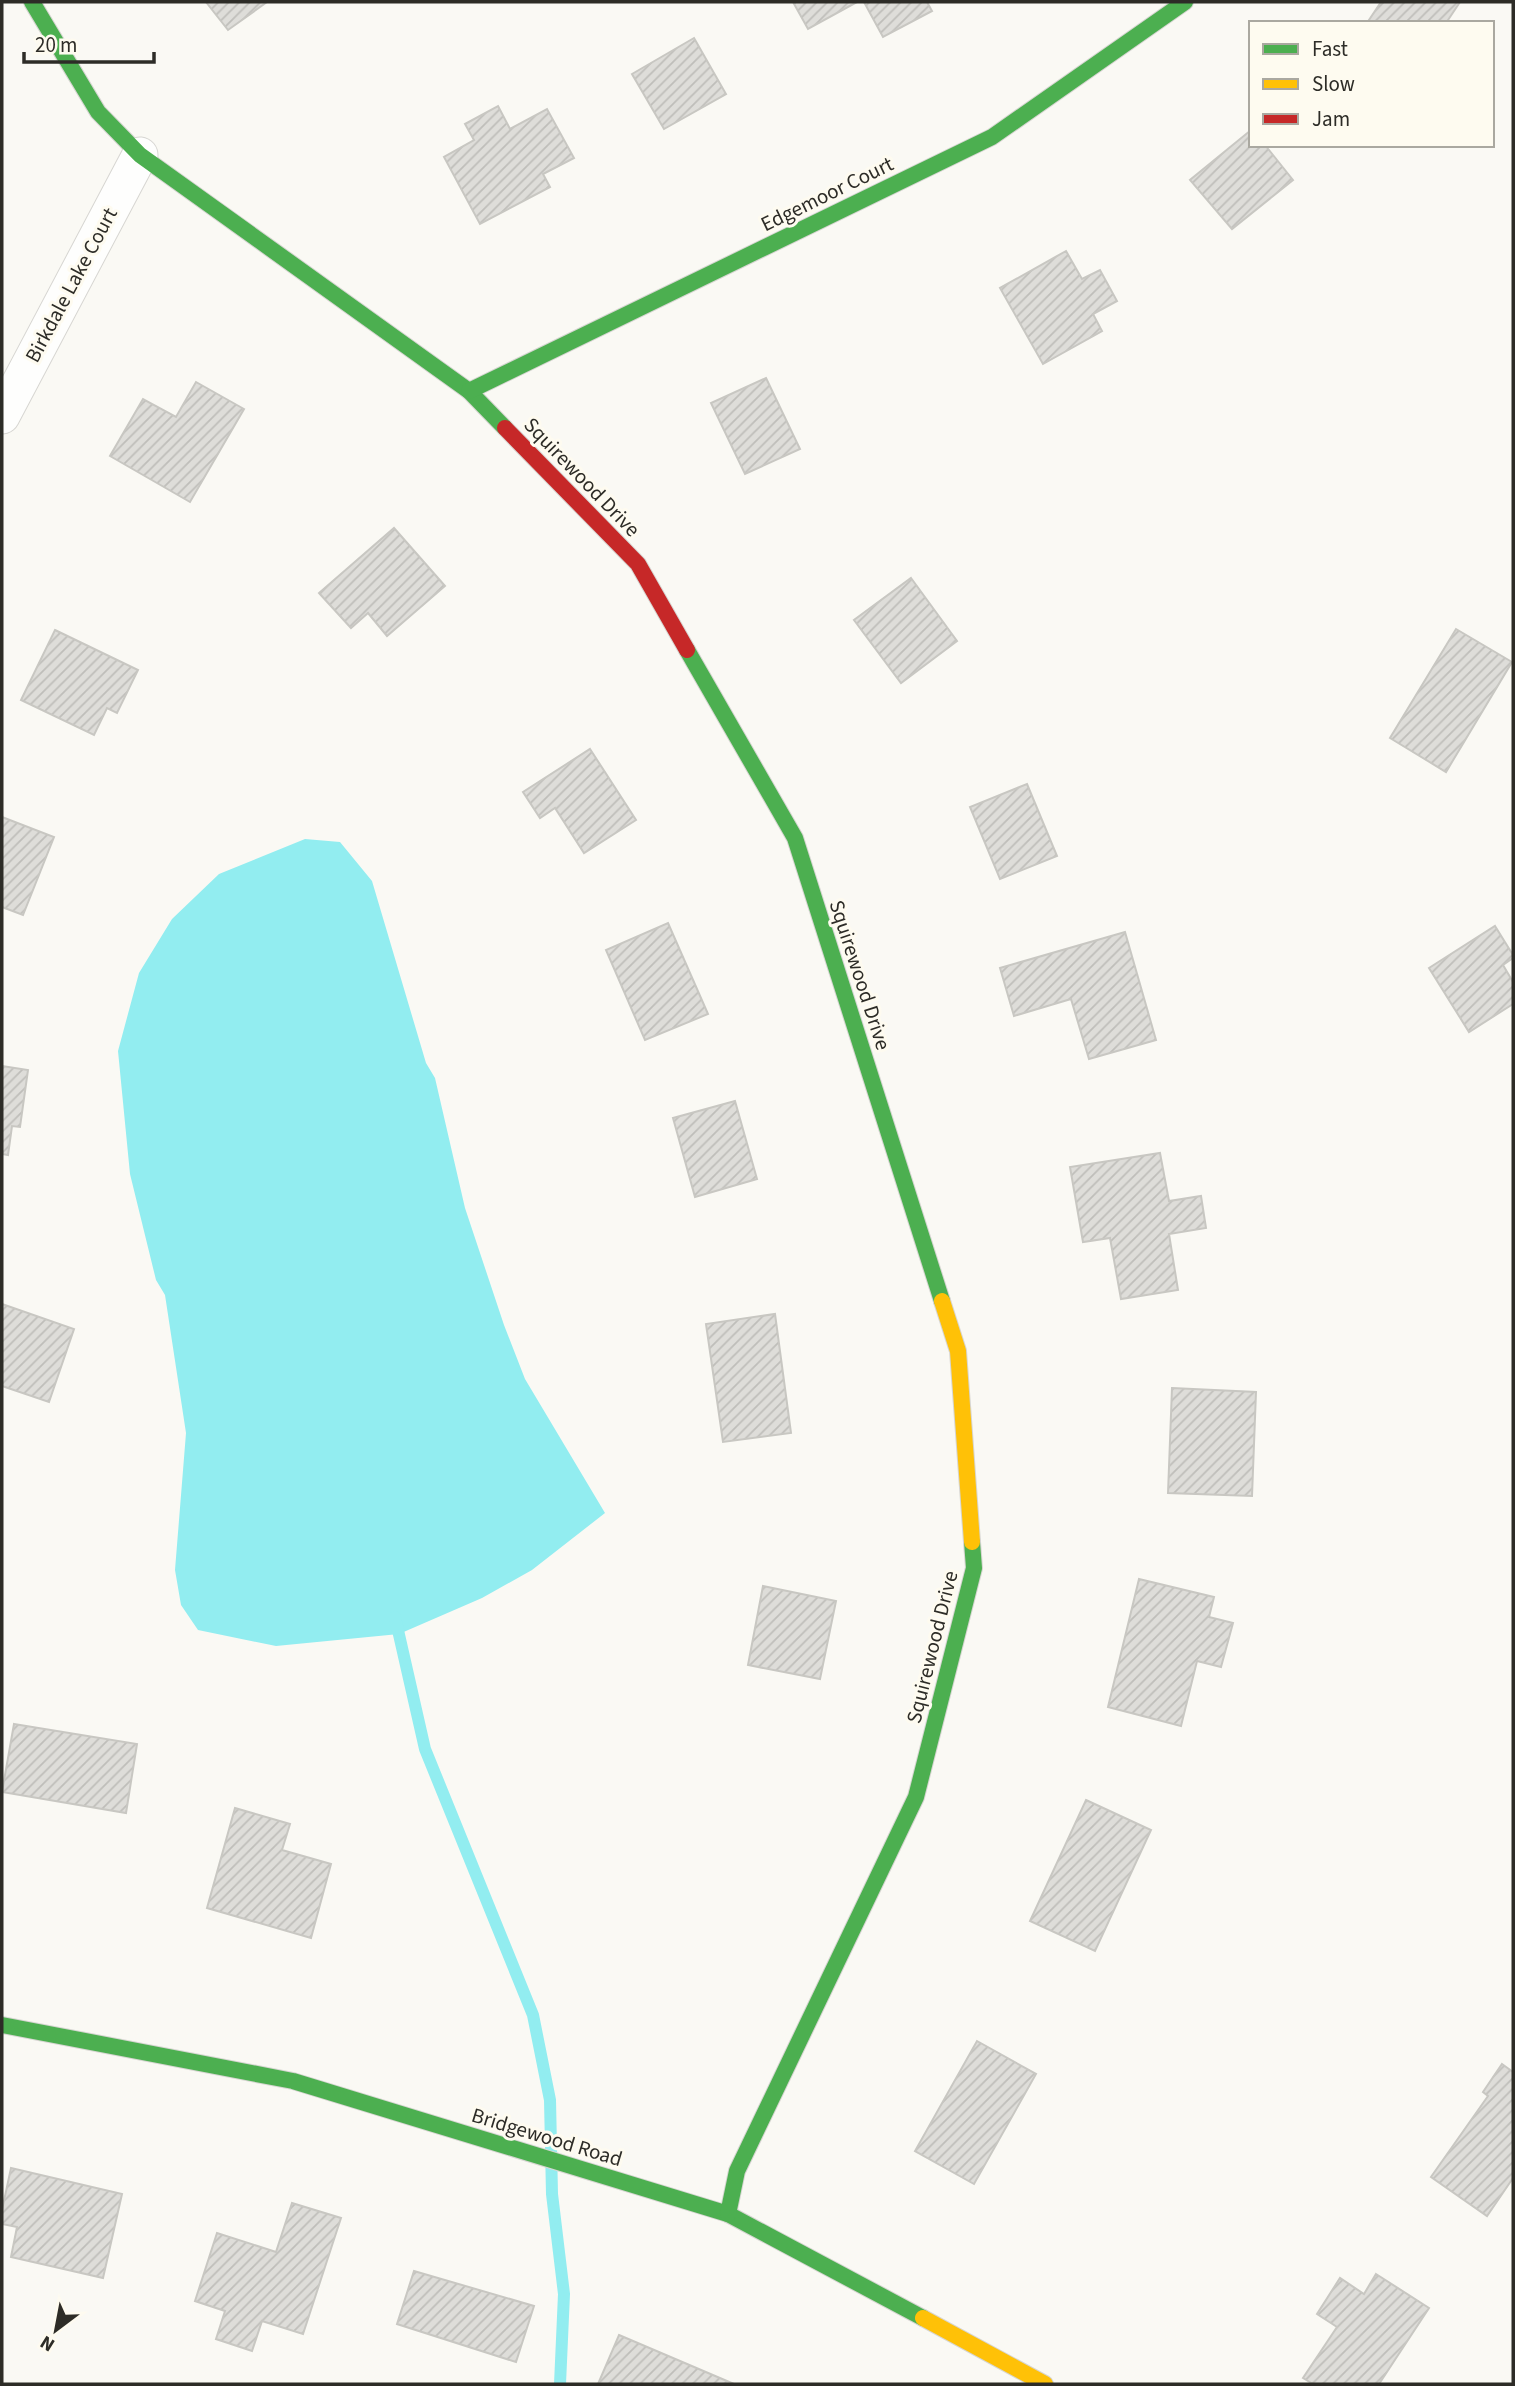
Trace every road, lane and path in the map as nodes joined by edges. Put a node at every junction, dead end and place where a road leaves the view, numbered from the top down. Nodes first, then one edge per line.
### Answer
1 (32, 2) edge
2 (1185, 2) edge
3 (140, 155) junction
4 (469, 391) junction
5 (2, 416) edge
6 (2, 2025) edge
7 (728, 2214) junction
8 (1045, 2384) edge

1 - 3 street, Squirewood Drive
2 - 4 street, Edgemoor Court
3 - 4 street, Squirewood Drive
3 - 5 street, Birkdale Lake Court
4 - 7 street, Squirewood Drive
6 - 7 street, Bridgewood Road
7 - 8 street, Bridgewood Road

